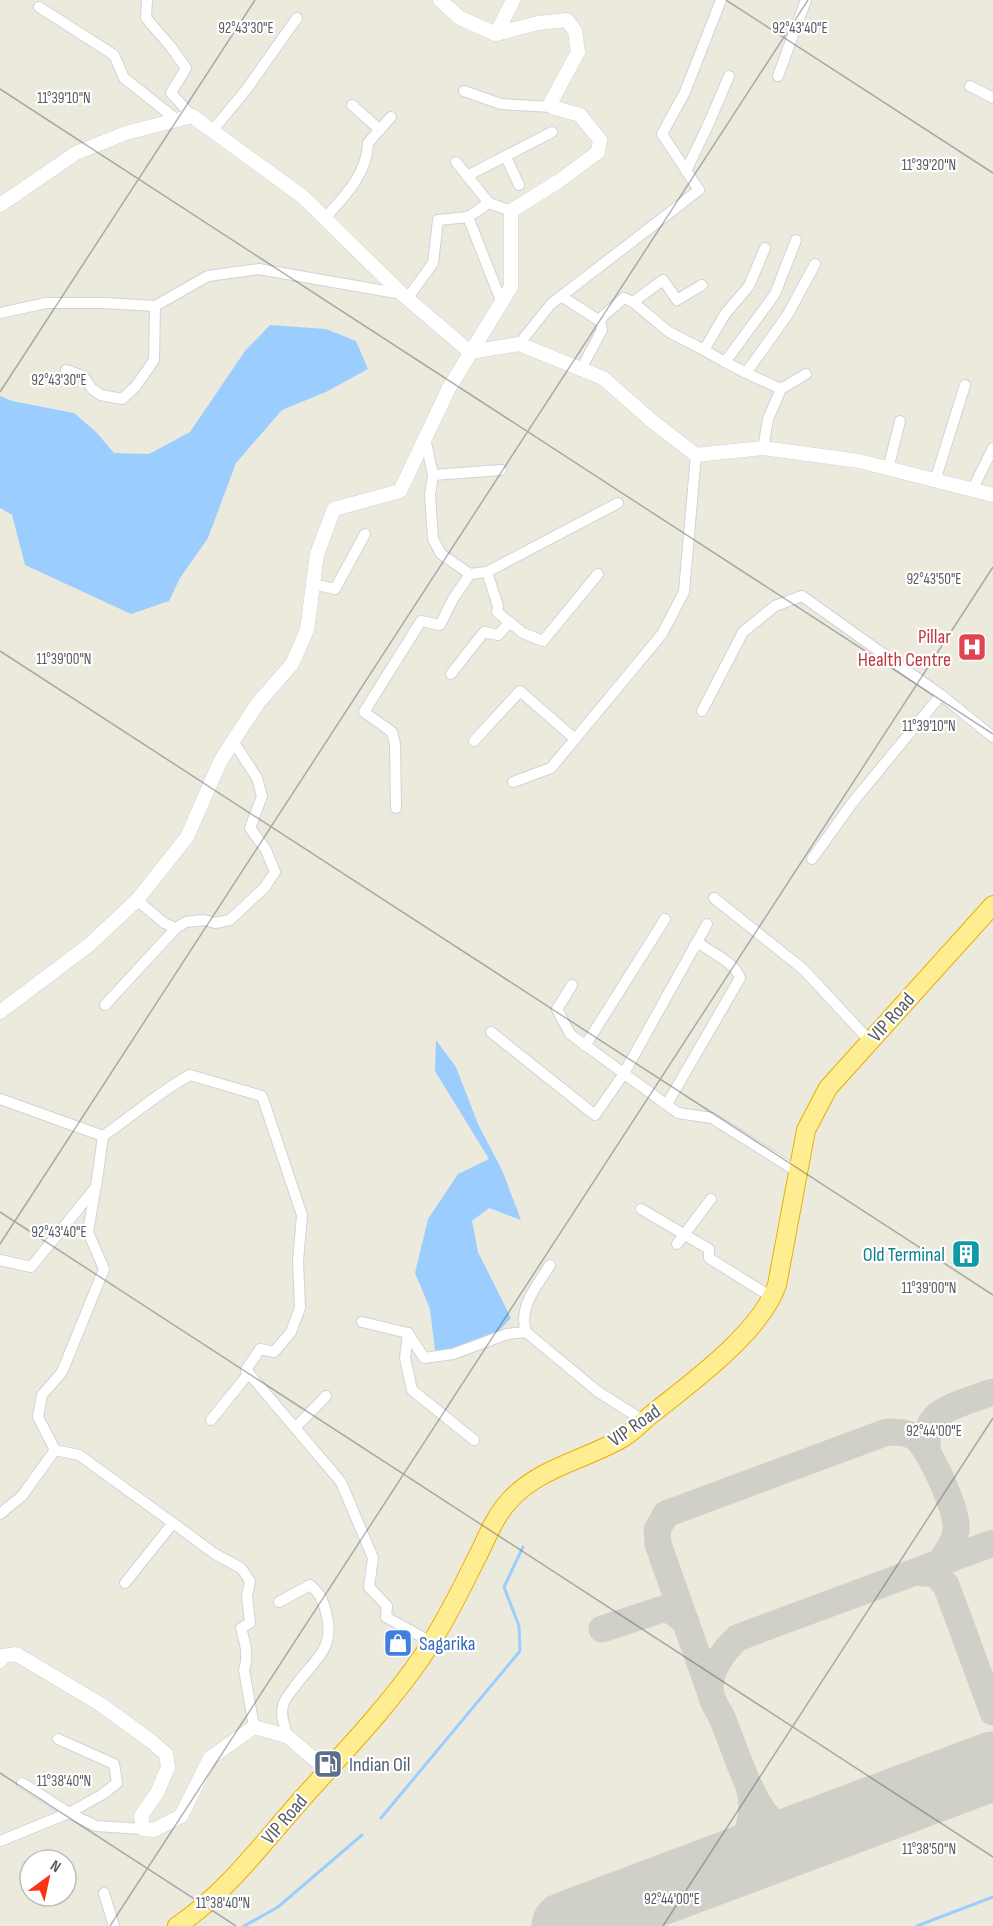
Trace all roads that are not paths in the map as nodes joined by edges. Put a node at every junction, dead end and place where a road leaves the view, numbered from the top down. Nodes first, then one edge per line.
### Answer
1 (147, 0) edge
2 (440, 0) edge
3 (513, 0) edge
4 (721, 0) edge
5 (806, 0) edge
6 (39, 7) dead end
7 (297, 18) dead end
8 (496, 34) junction
9 (729, 76) dead end
10 (778, 76) dead end
11 (970, 86) dead end
12 (464, 91) dead end
13 (993, 98) edge
14 (352, 105) dead end
15 (552, 107) junction
16 (192, 116) junction
17 (391, 117) dead end
18 (177, 120) junction
19 (380, 130) junction
20 (212, 131) junction
21 (552, 132) dead end
22 (506, 157) junction
23 (456, 162) dead end
24 (686, 171) junction
25 (467, 176) junction
26 (519, 185) dead end
27 (489, 203) junction
28 (0, 205) edge
29 (511, 212) junction
30 (468, 217) junction
31 (325, 218) junction
32 (796, 240) dead end
33 (765, 248) dead end
34 (815, 264) dead end
35 (702, 285) dead end
36 (405, 296) junction
37 (561, 296) junction
38 (633, 302) junction
39 (501, 303) junction
40 (156, 306) junction
41 (0, 313) edge
42 (600, 321) junction
43 (519, 344) junction
44 (704, 350) junction
45 (470, 352) junction
46 (725, 362) junction
47 (581, 369) junction
48 (66, 370) dead end
49 (746, 373) junction
50 (806, 374) dead end
51 (965, 385) dead end
52 (781, 389) junction
53 (900, 421) dead end
54 (425, 438) junction
55 (993, 447) edge
56 (763, 448) junction
57 (696, 455) junction
58 (888, 469) junction
59 (501, 470) dead end
60 (433, 475) junction
61 (935, 481) junction
62 (972, 490) junction
63 (993, 495) edge
64 (618, 503) dead end
65 (365, 534) dead end
66 (488, 572) junction
67 (470, 574) junction
68 (598, 574) dead end
69 (313, 584) junction
70 (510, 622) junction
71 (451, 674) dead end
72 (941, 695) junction
73 (702, 711) dead end
74 (993, 737) edge
75 (575, 739) junction
76 (233, 741) junction
77 (474, 741) dead end
78 (513, 782) dead end
79 (396, 808) dead end
80 (812, 859) dead end
81 (714, 898) dead end
82 (136, 900) junction
83 (993, 905) edge
84 (665, 919) dead end
85 (707, 924) dead end
86 (176, 928) junction
87 (694, 946) junction
88 (572, 985) dead end
89 (105, 1005) dead end
90 (0, 1012) edge
91 (491, 1032) dead end
92 (870, 1041) junction
93 (585, 1046) junction
94 (623, 1075) junction
95 (0, 1099) edge
96 (667, 1104) junction
97 (103, 1136) junction
98 (798, 1173) junction
99 (96, 1187) junction
100 (711, 1199) dead end
101 (641, 1209) dead end
102 (681, 1239) junction
103 (0, 1260) edge
104 (550, 1265) dead end
105 (773, 1298) junction
106 (362, 1322) dead end
107 (526, 1332) junction
108 (408, 1334) junction
109 (249, 1373) junction
110 (326, 1396) dead end
111 (211, 1420) dead end
112 (644, 1421) junction
113 (295, 1428) junction
114 (474, 1440) dead end
115 (55, 1450) junction
116 (0, 1514) edge
117 (172, 1523) junction
118 (125, 1583) dead end
119 (279, 1602) dead end
120 (431, 1642) junction
121 (0, 1661) edge
122 (254, 1727) junction
123 (287, 1736) junction
124 (58, 1739) dead end
125 (327, 1770) junction
126 (22, 1783) dead end
127 (69, 1813) junction
128 (143, 1829) junction
129 (0, 1841) edge
130 (104, 1893) dead end
131 (114, 1926) edge
132 (177, 1926) edge

1 - 16 street
2 - 8 street
3 - 8 street
4 - 24 street
5 - 10 street
6 - 18 street
7 - 20 street
8 - 15 street
9 - 24 street
11 - 13 street
12 - 15 street
14 - 19 street
15 - 29 street
16 - 18 street
16 - 20 street
17 - 19 street
18 - 28 street
19 - 31 street
20 - 31 street
21 - 22 street
22 - 25 street
22 - 26 street
23 - 25 street
24 - 37 street
25 - 27 street
27 - 29 street
27 - 30 street
29 - 39 street
30 - 36 street
30 - 39 street
31 - 36 street
32 - 46 street
33 - 44 street
34 - 49 street
35 - 38 street
36 - 40 street
36 - 45 street
37 - 42 street
37 - 43 street
38 - 42 street
38 - 44 street
39 - 45 street
40 - 41 street
40 - 48 street
42 - 47 street
43 - 45 street
43 - 47 street
44 - 46 street
45 - 54 street
46 - 49 street
47 - 57 street
49 - 52 street
50 - 52 street
51 - 61 street
52 - 56 street
53 - 58 street
54 - 60 street
54 - 69 street
55 - 62 street
56 - 57 street
56 - 58 street
57 - 75 street
58 - 61 street
59 - 60 street
60 - 67 street
61 - 62 street
62 - 63 street
64 - 66 street
65 - 69 street
66 - 67 street
66 - 70 street
67 - 79 street
68 - 70 street
69 - 76 street
70 - 71 street
72 - 73 street
72 - 74 street
72 - 80 street
75 - 77 street
75 - 78 street
76 - 82 street
76 - 86 street
81 - 92 street
82 - 86 street
82 - 90 street
83 - 92 highway, VIP Road
84 - 93 street
85 - 87 street
86 - 89 street
87 - 94 street
87 - 96 street
88 - 93 street
91 - 94 street
92 - 98 highway, VIP Road
93 - 94 street
94 - 96 street
95 - 97 street
96 - 98 street
97 - 99 street
97 - 109 street
98 - 105 highway, VIP Road
99 - 103 street
99 - 115 street
100 - 102 street
101 - 102 street
102 - 105 street
104 - 107 street
105 - 112 highway, VIP Road
106 - 108 street
107 - 108 street
107 - 112 street
108 - 114 street
109 - 111 street
109 - 113 street
110 - 113 street
112 - 120 highway, VIP Road
113 - 120 street
115 - 116 street
115 - 117 street
117 - 118 street
117 - 122 street
119 - 123 street
120 - 125 highway, VIP Road
121 - 128 street
122 - 123 street
122 - 128 street
123 - 125 street
124 - 127 street
125 - 132 highway, VIP Road
126 - 127 street
127 - 128 street
127 - 129 street
130 - 131 street

